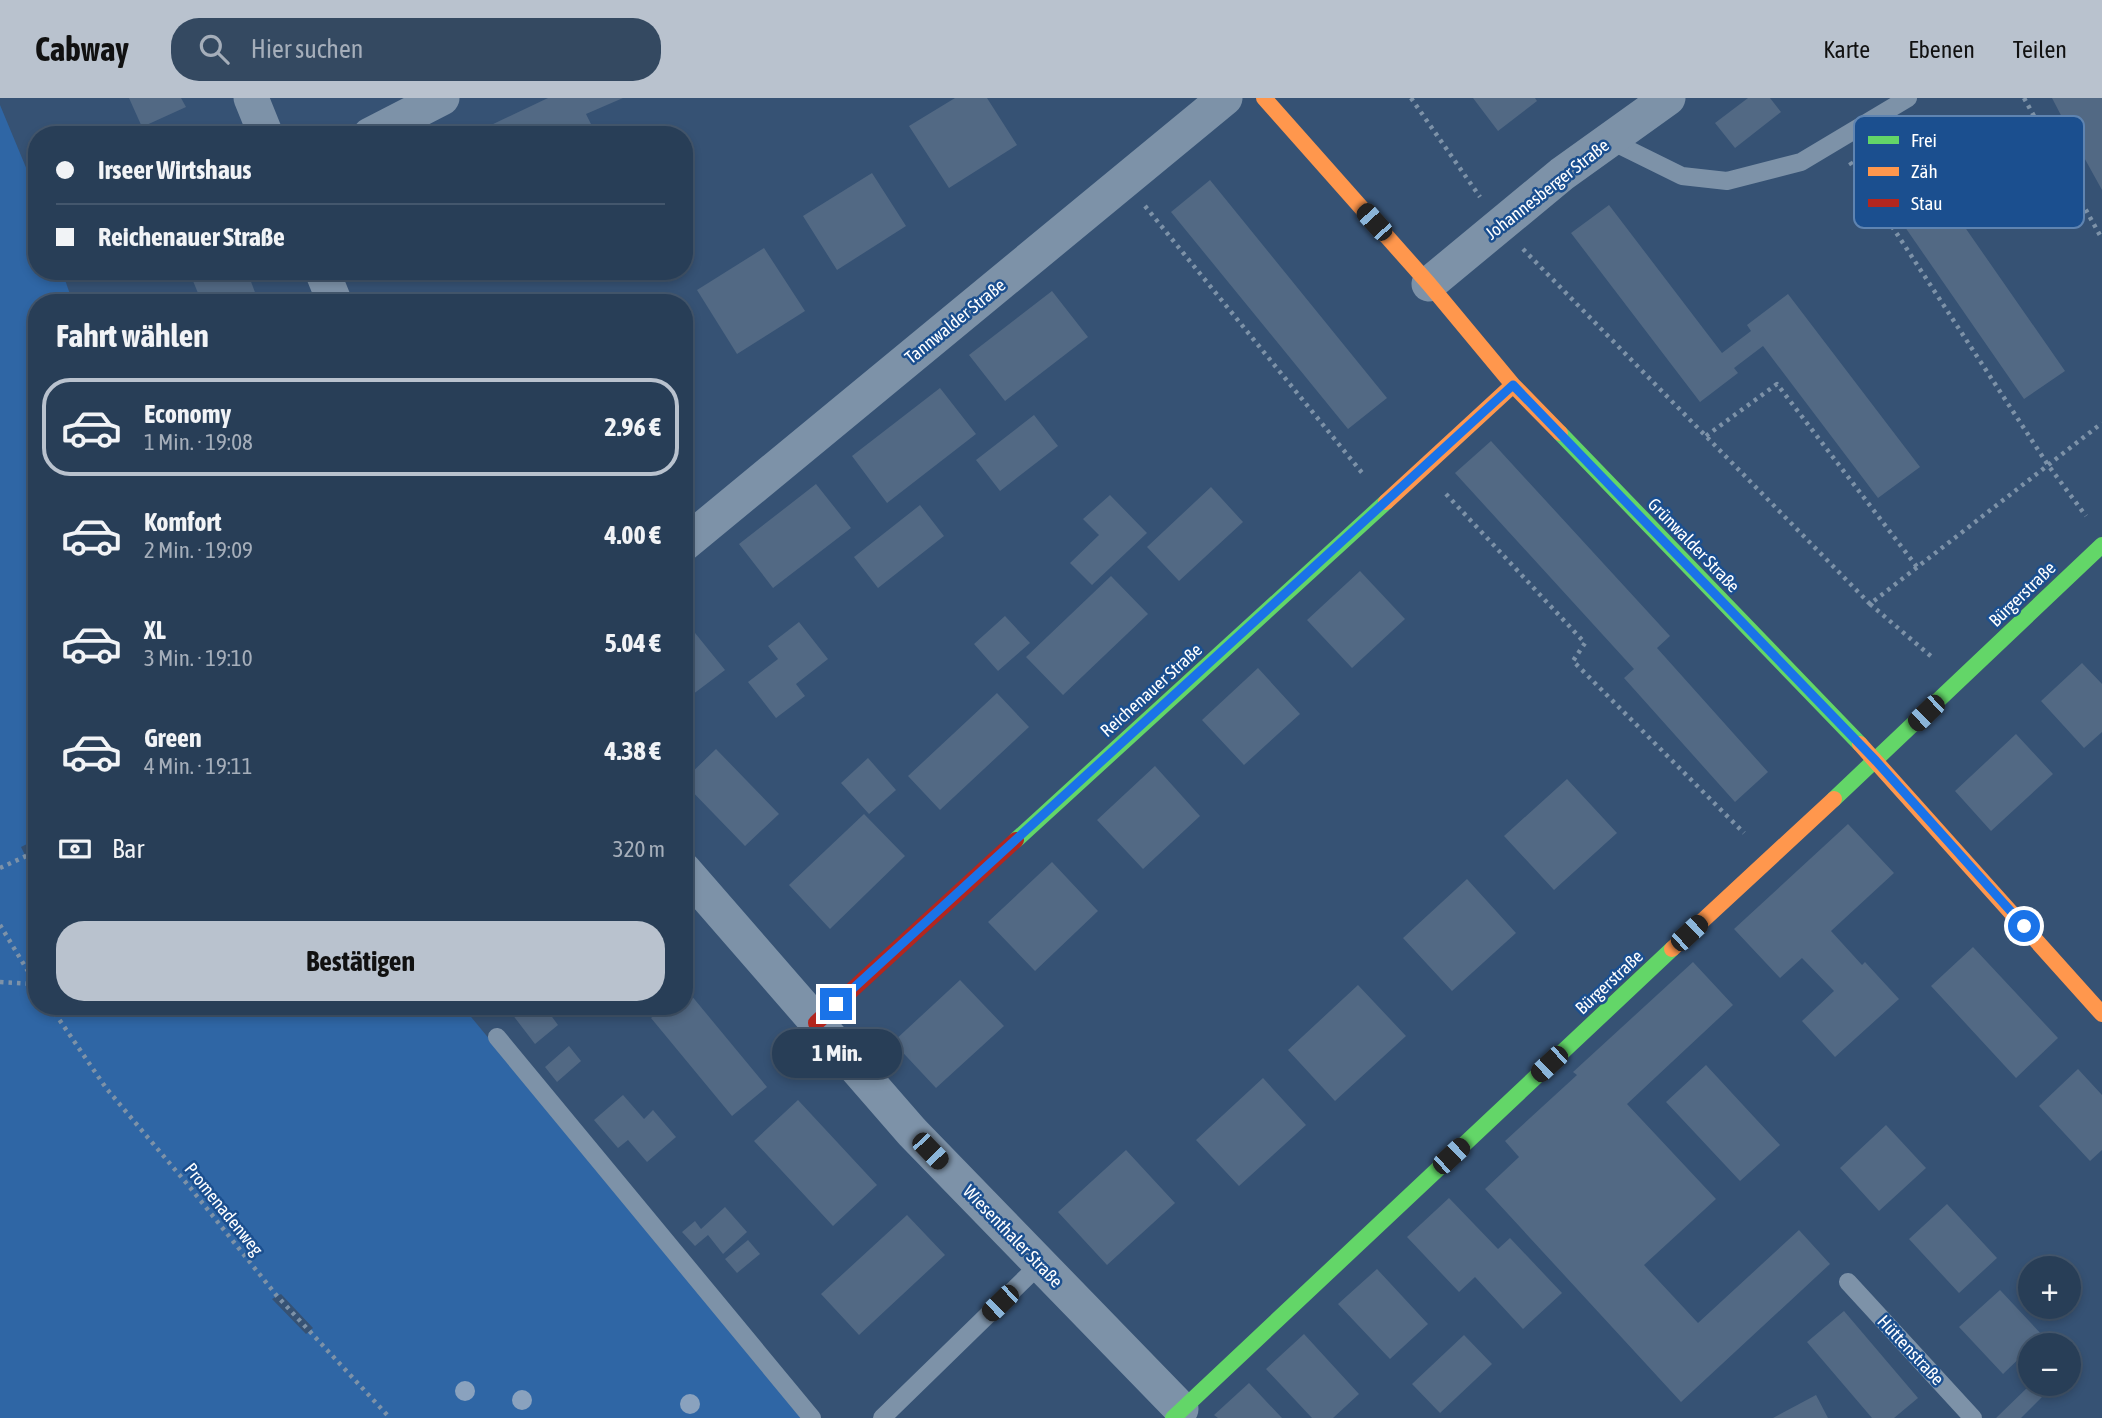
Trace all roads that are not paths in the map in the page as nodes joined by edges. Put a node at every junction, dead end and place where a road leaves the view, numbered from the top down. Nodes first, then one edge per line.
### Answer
1 (251, 98) edge
2 (442, 98) edge
3 (1225, 98) edge
4 (1264, 98) edge
5 (1668, 98) edge
6 (1908, 98) edge
7 (1878, 116) edge
8 (262, 126) edge
9 (388, 126) edge
10 (1854, 130) edge
11 (1609, 140) junction
12 (1429, 284) junction
13 (1513, 385) junction
14 (693, 537) edge
15 (2102, 545) edge
16 (1876, 761) junction
17 (693, 880) edge
18 (2102, 1014) edge
19 (816, 1023) junction
20 (498, 1037) dead end
21 (1040, 1264) junction
22 (1848, 1282) dead end
23 (1177, 1413) edge
24 (812, 1418) edge
25 (882, 1418) edge
26 (1973, 1418) edge

1 - 8 street
2 - 9 street
3 - 14 street, Tannwalder Straße
4 - 12 street, Grünwalder Straße
5 - 11 street, Johannesberger Straße
6 - 7 lane
10 - 11 lane
11 - 12 street, Johannesberger Straße
12 - 13 street, Grünwalder Straße
13 - 16 street, Grünwalder Straße
13 - 19 street, Reichenauer Straße
15 - 16 street, Bürgerstraße
16 - 18 street, Grünwalder Straße
16 - 23 street, Bürgerstraße
17 - 19 street, Wiesenthaler Straße
19 - 21 street, Wiesenthaler Straße
20 - 24 lane
21 - 23 street, Wiesenthaler Straße
21 - 25 lane
22 - 26 lane, Hüttenstraße

